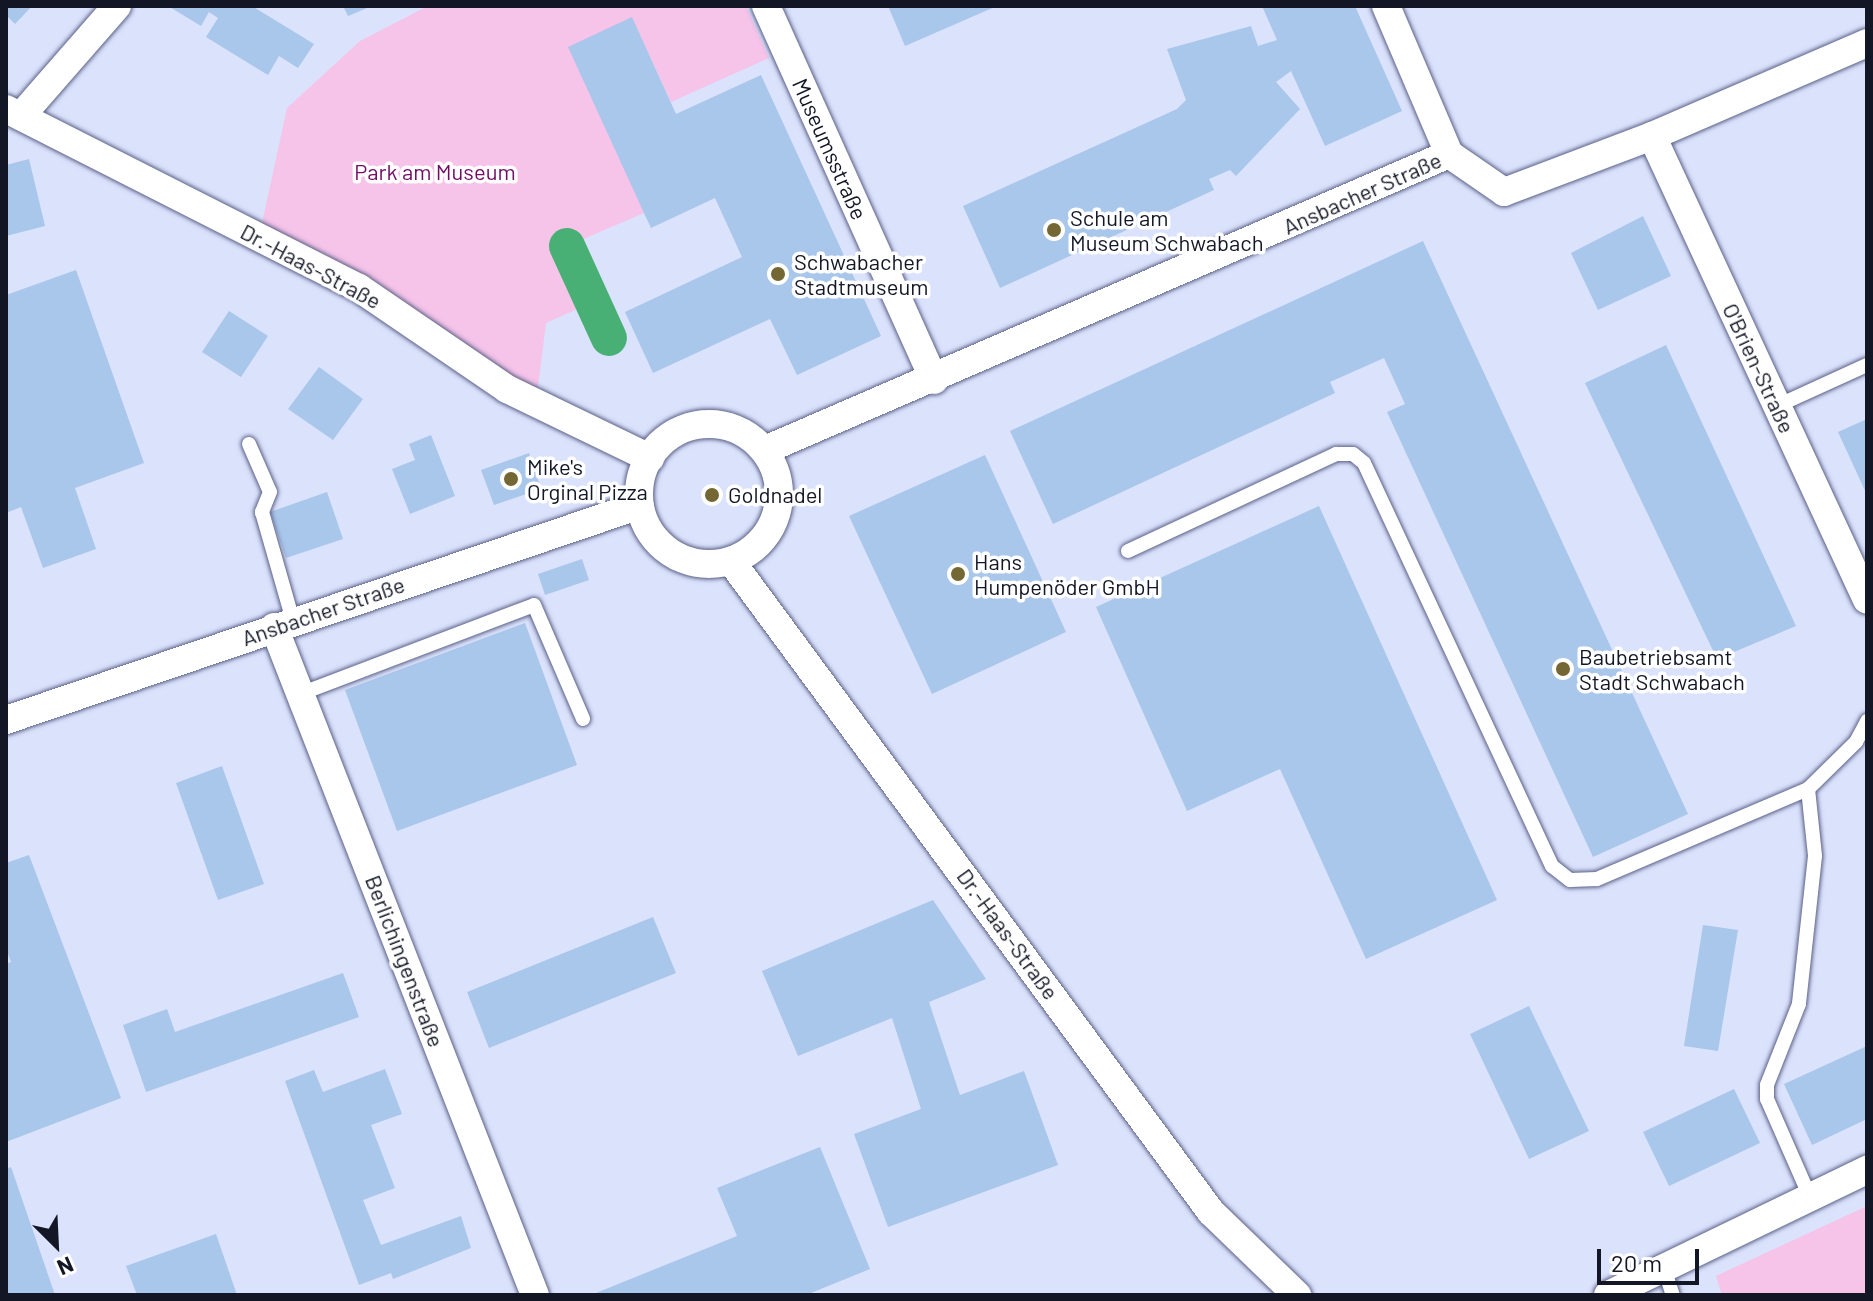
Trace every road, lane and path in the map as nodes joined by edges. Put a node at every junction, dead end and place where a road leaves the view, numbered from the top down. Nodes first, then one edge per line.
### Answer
1 (117, 6) edge
2 (766, 6) edge
3 (1386, 6) edge
4 (1867, 43) edge
5 (14, 112) edge
6 (1652, 136) junction
7 (1449, 154) junction
8 (1867, 365) edge
9 (934, 380) junction
10 (1777, 406) junction
11 (249, 444) dead end
12 (765, 450) junction
13 (650, 458) junction
14 (640, 505) junction
15 (1128, 551) dead end
16 (731, 561) junction
17 (1867, 600) edge
18 (283, 624) junction
19 (300, 694) junction
20 (583, 719) dead end
21 (6, 720) edge
22 (1867, 721) edge
23 (1808, 789) junction
24 (1867, 1170) edge
25 (1810, 1197) junction
26 (1664, 1268) junction
27 (535, 1295) edge
28 (1297, 1295) edge
29 (1608, 1295) edge
30 (1673, 1295) edge

1 - 5 street
2 - 9 street, Museumsstraße
3 - 7 street
4 - 6 street, Ansbacher Straße
5 - 13 street, Dr.-Haas-Straße
6 - 7 street, Ansbacher Straße
6 - 10 street, O'Brien-Straße
7 - 9 street, Ansbacher Straße
8 - 10 lane
9 - 12 street, Ansbacher Straße
10 - 17 street, O'Brien-Straße
11 - 18 lane
12 - 13 street
12 - 16 street
13 - 14 street
14 - 16 street
14 - 18 street, Ansbacher Straße
15 - 23 lane
16 - 28 street, Dr.-Haas-Straße
18 - 19 street, Berlichingenstraße
18 - 21 street, Ansbacher Straße
19 - 20 lane
19 - 27 street, Berlichingenstraße
22 - 23 lane
23 - 25 lane
24 - 25 street
25 - 26 street
26 - 29 street
26 - 30 lane

